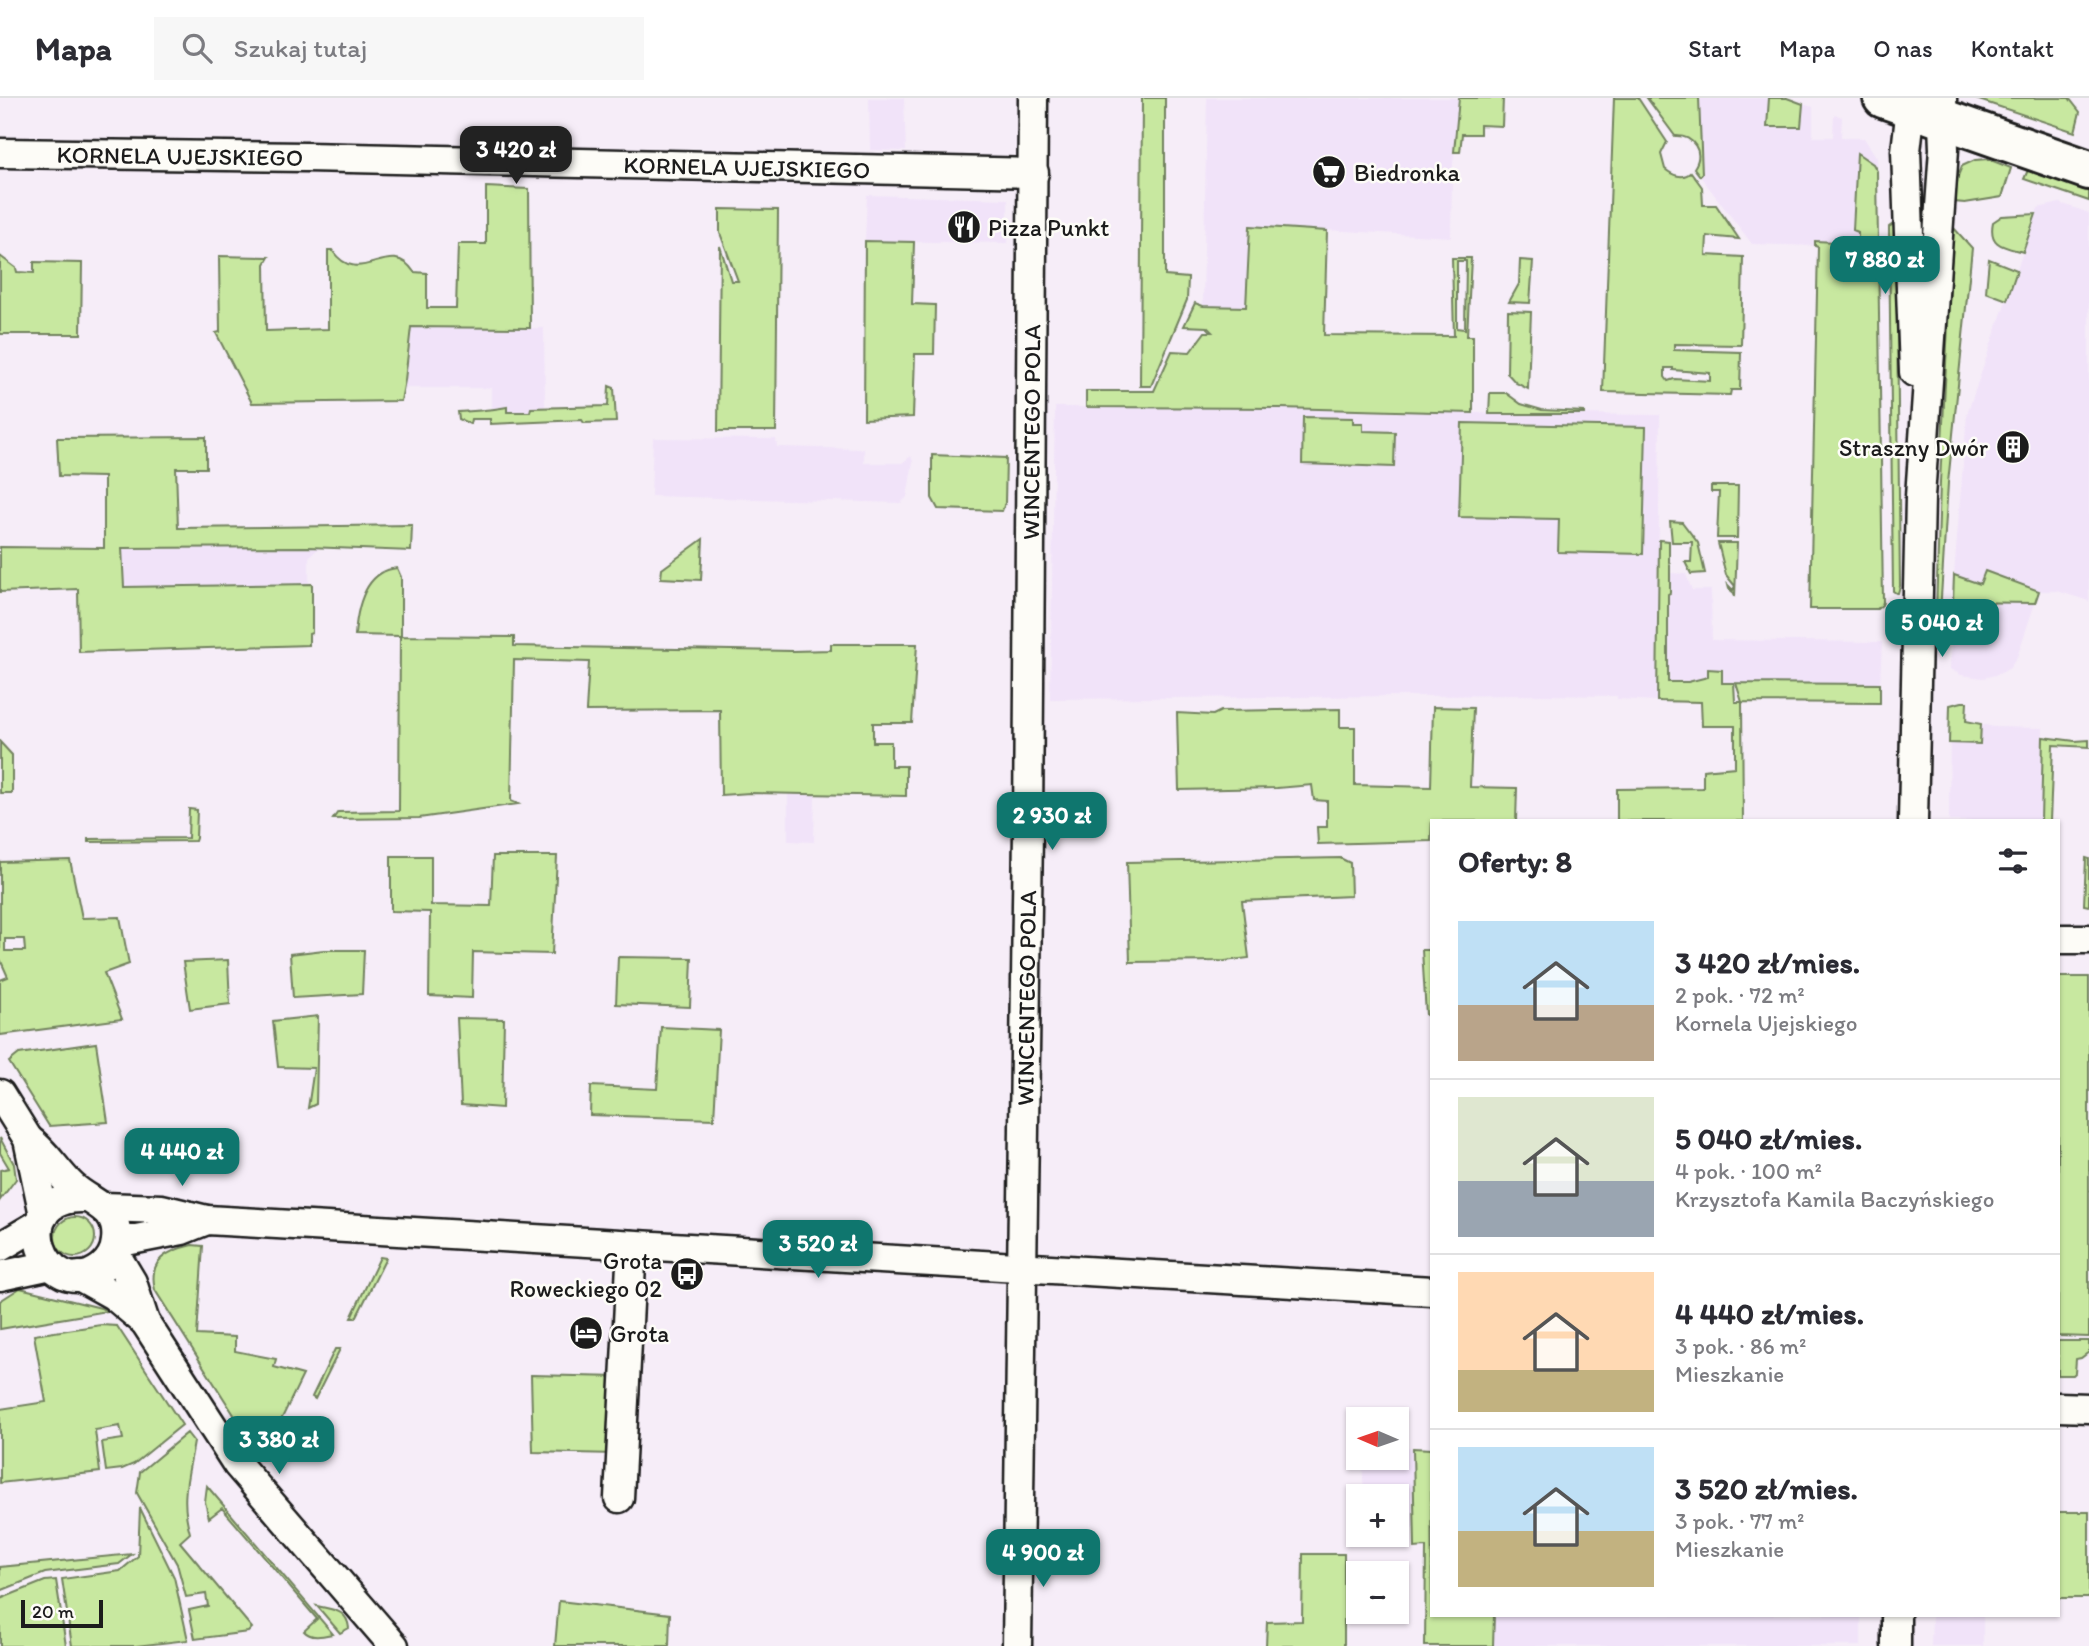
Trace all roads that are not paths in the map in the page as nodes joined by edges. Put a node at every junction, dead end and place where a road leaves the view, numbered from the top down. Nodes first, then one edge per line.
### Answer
1 (1033, 98) edge
2 (1918, 104) edge
3 (0, 153) edge
4 (2089, 170) edge
5 (1034, 173) junction
6 (1920, 497) junction
7 (1913, 819) edge
8 (2060, 939) edge
9 (2089, 939) edge
10 (0, 1094) edge
11 (28, 1139) junction
12 (94, 1202) junction
13 (41, 1220) junction
14 (207, 1220) junction
15 (632, 1245) junction
16 (0, 1247) edge
17 (115, 1248) junction
18 (51, 1265) junction
19 (1022, 1268) junction
20 (0, 1276) edge
21 (79, 1276) junction
22 (1430, 1291) edge
23 (145, 1322) junction
24 (2060, 1407) edge
25 (2089, 1408) edge
26 (619, 1498) dead end
27 (1896, 1617) edge
28 (394, 1646) edge
29 (1017, 1646) edge
30 (1896, 1646) edge

1 - 5 street, WINCENTEGO POLA
2 - 4 street
2 - 6 street
2 - 6 street
3 - 5 street, KORNELA UJEJSKIEGO
5 - 19 street, WINCENTEGO POLA
6 - 7 street
8 - 9 street
10 - 11 street
11 - 12 street
11 - 13 street
12 - 13 street
12 - 14 street
12 - 17 street
13 - 16 street
13 - 18 street
14 - 15 street
14 - 17 street
15 - 19 street
15 - 26 street
17 - 21 street
17 - 23 street
18 - 20 street
18 - 21 street
19 - 22 street
19 - 29 street, WINCENTEGO POLA
21 - 23 street
23 - 28 street
24 - 25 street
27 - 30 street

